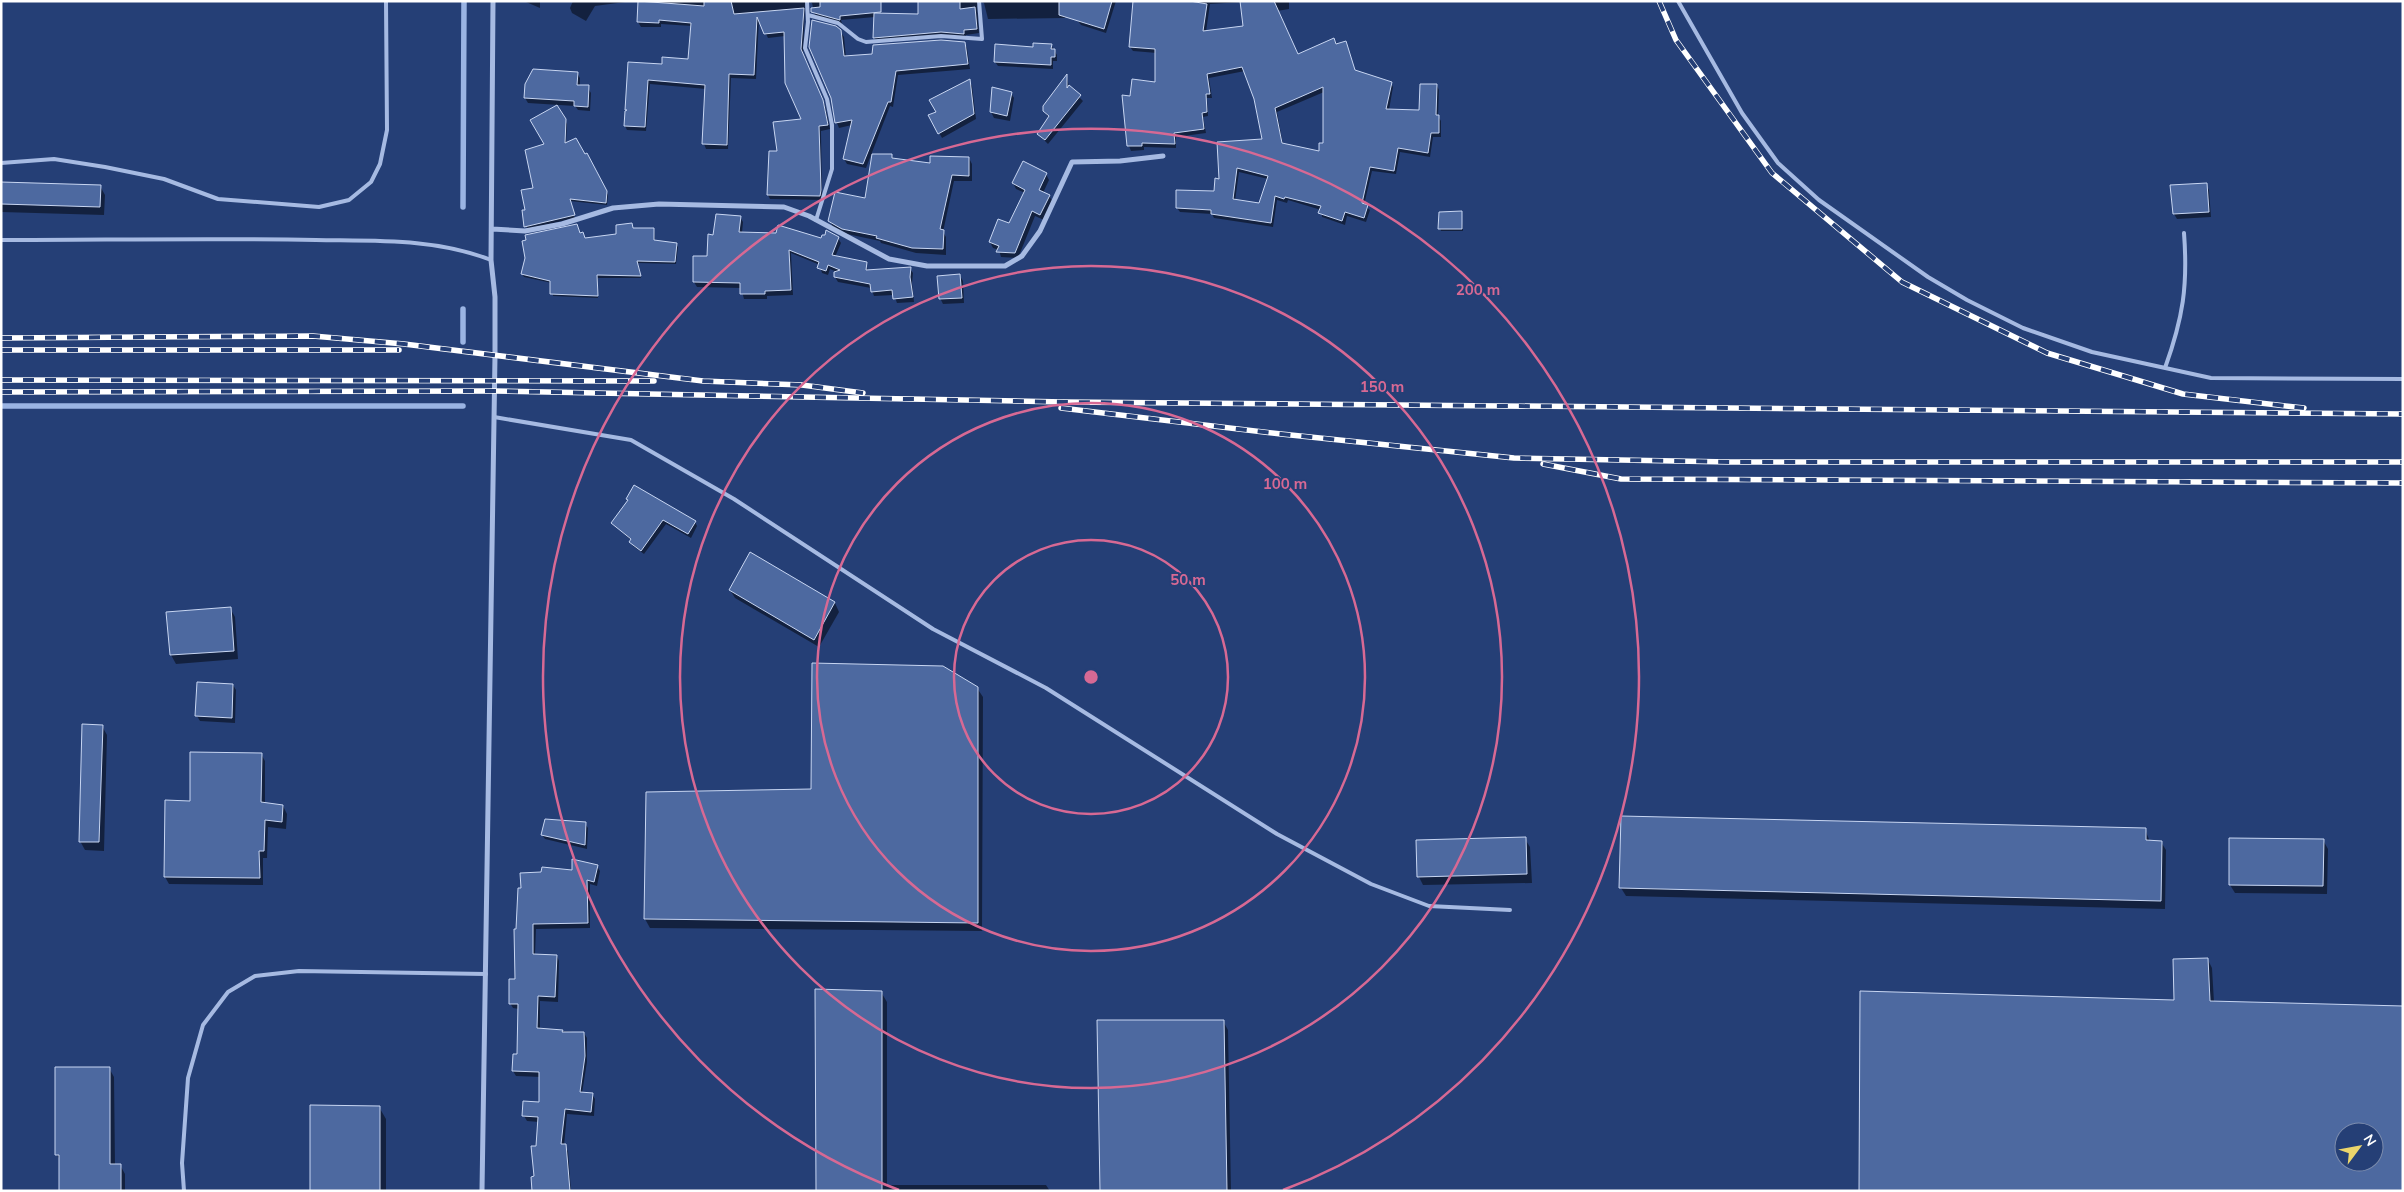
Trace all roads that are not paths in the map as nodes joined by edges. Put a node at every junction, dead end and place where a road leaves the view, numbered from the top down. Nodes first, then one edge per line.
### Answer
1 (386, 1) edge
2 (493, 1) edge
3 (807, 1) edge
4 (979, 1) edge
5 (1678, 1) edge
6 (808, 15) junction
7 (1163, 156) dead end
8 (1, 163) edge
9 (816, 220) junction
10 (492, 229) junction
11 (2184, 233) dead end
12 (1, 240) edge
13 (491, 260) junction
14 (2165, 368) junction
15 (2403, 379) edge
16 (494, 417) junction
17 (1510, 910) dead end
18 (486, 974) junction
19 (184, 1191) edge
20 (482, 1191) edge

1 - 8 lane
2 - 10 street
3 - 6 lane
4 - 6 lane
5 - 14 lane
6 - 9 lane
7 - 9 street
9 - 10 street
10 - 13 street
11 - 14 lane
12 - 13 lane
13 - 16 street
14 - 15 lane
16 - 17 lane
16 - 18 street
18 - 19 lane
18 - 20 street

